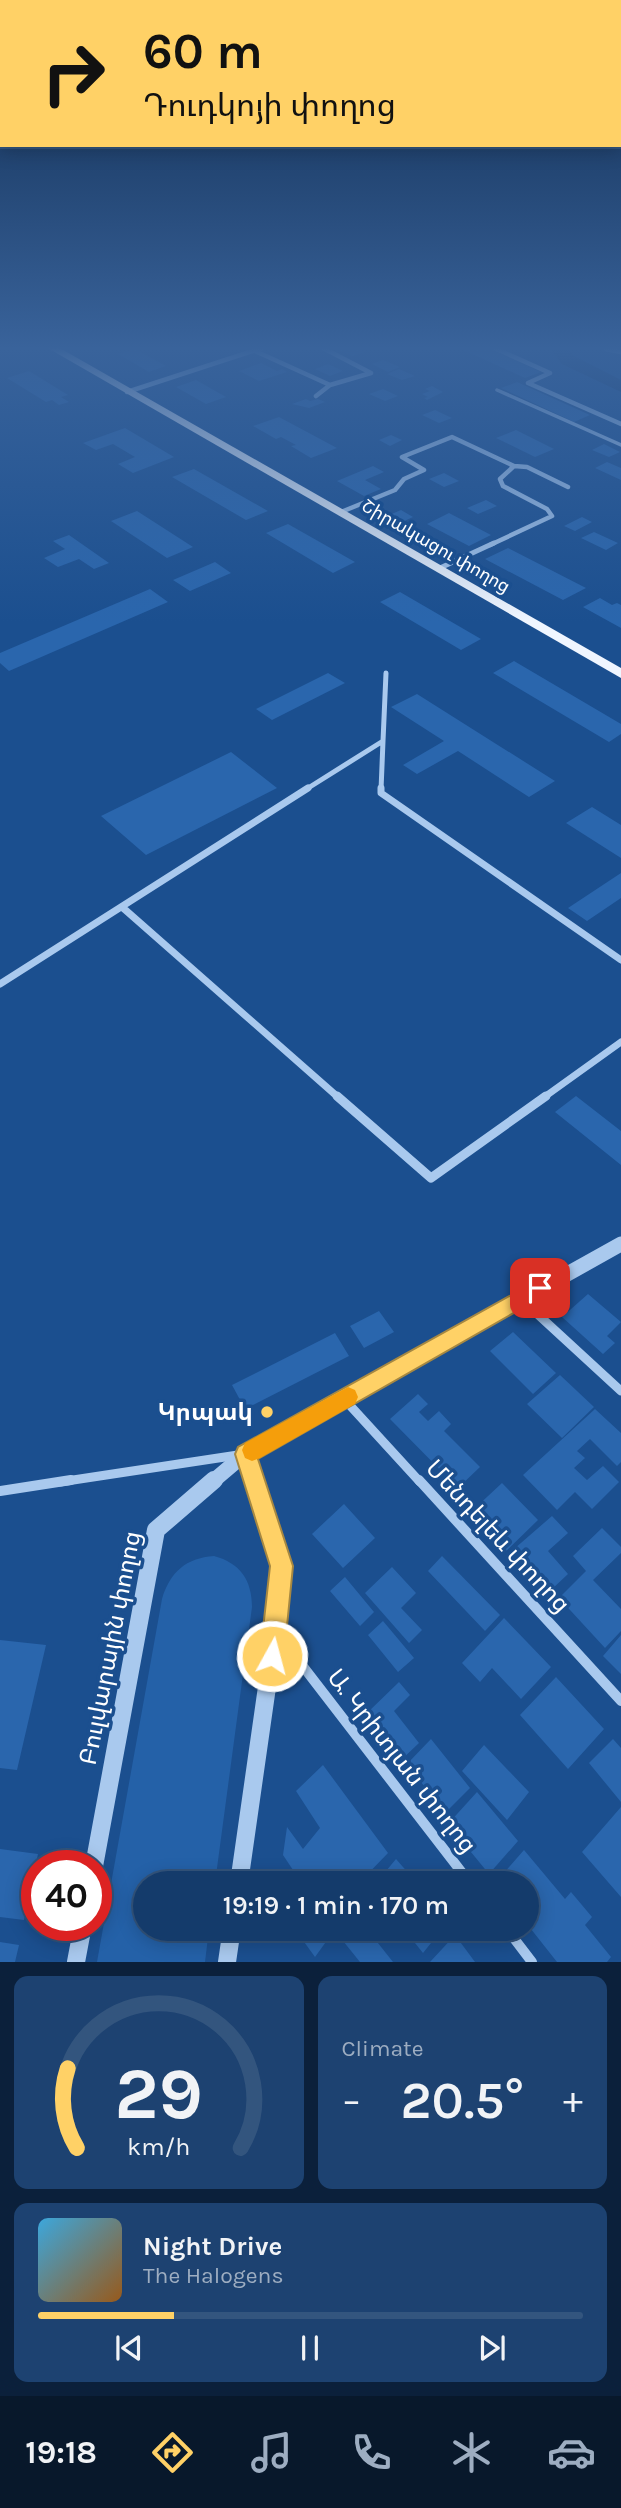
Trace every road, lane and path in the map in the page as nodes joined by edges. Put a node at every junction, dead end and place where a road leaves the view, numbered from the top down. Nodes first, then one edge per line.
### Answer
1 (210, 439) edge
2 (448, 439) edge
3 (455, 439) edge
4 (514, 466) junction
5 (568, 487) dead end
6 (341, 512) junction
7 (440, 568) junction
8 (386, 673) dead end
9 (621, 674) edge
10 (383, 741) junction
11 (122, 907) junction
12 (621, 960) edge
13 (0, 984) edge
14 (621, 1042) edge
15 (621, 1244) edge
16 (520, 1299) junction
17 (621, 1391) edge
18 (344, 1399) junction
19 (245, 1454) junction
20 (0, 1491) edge
21 (275, 1631) junction
22 (621, 1701) edge
23 (97, 1850) edge
24 (241, 1871) edge
25 (461, 1871) edge
26 (80, 1941) edge
27 (230, 1941) edge
28 (516, 1941) edge
29 (76, 1962) edge
30 (227, 1962) edge
31 (531, 1962) edge

1 - 6 main road, Շիրակացու փողոց
2 - 6 street
3 - 4 street
4 - 5 street
4 - 7 street
6 - 7 main road, Շիրակացու փողոց
7 - 9 main road, Շիրակացու փողոց
8 - 10 street
10 - 11 street
10 - 12 street
11 - 13 street
11 - 14 street
15 - 16 street, Բուլվարային փողոց
16 - 17 street
16 - 18 street, Բուլվարային փողոց
18 - 19 street, Բուլվարային փողոց
18 - 22 street, Մենդելեև փողոց
19 - 20 street
19 - 21 street
19 - 23 street, Բուլվարային փողոց
21 - 24 street
21 - 25 street, Ա. Կրիտյան փողոց
26 - 29 street
27 - 30 street
28 - 31 street

